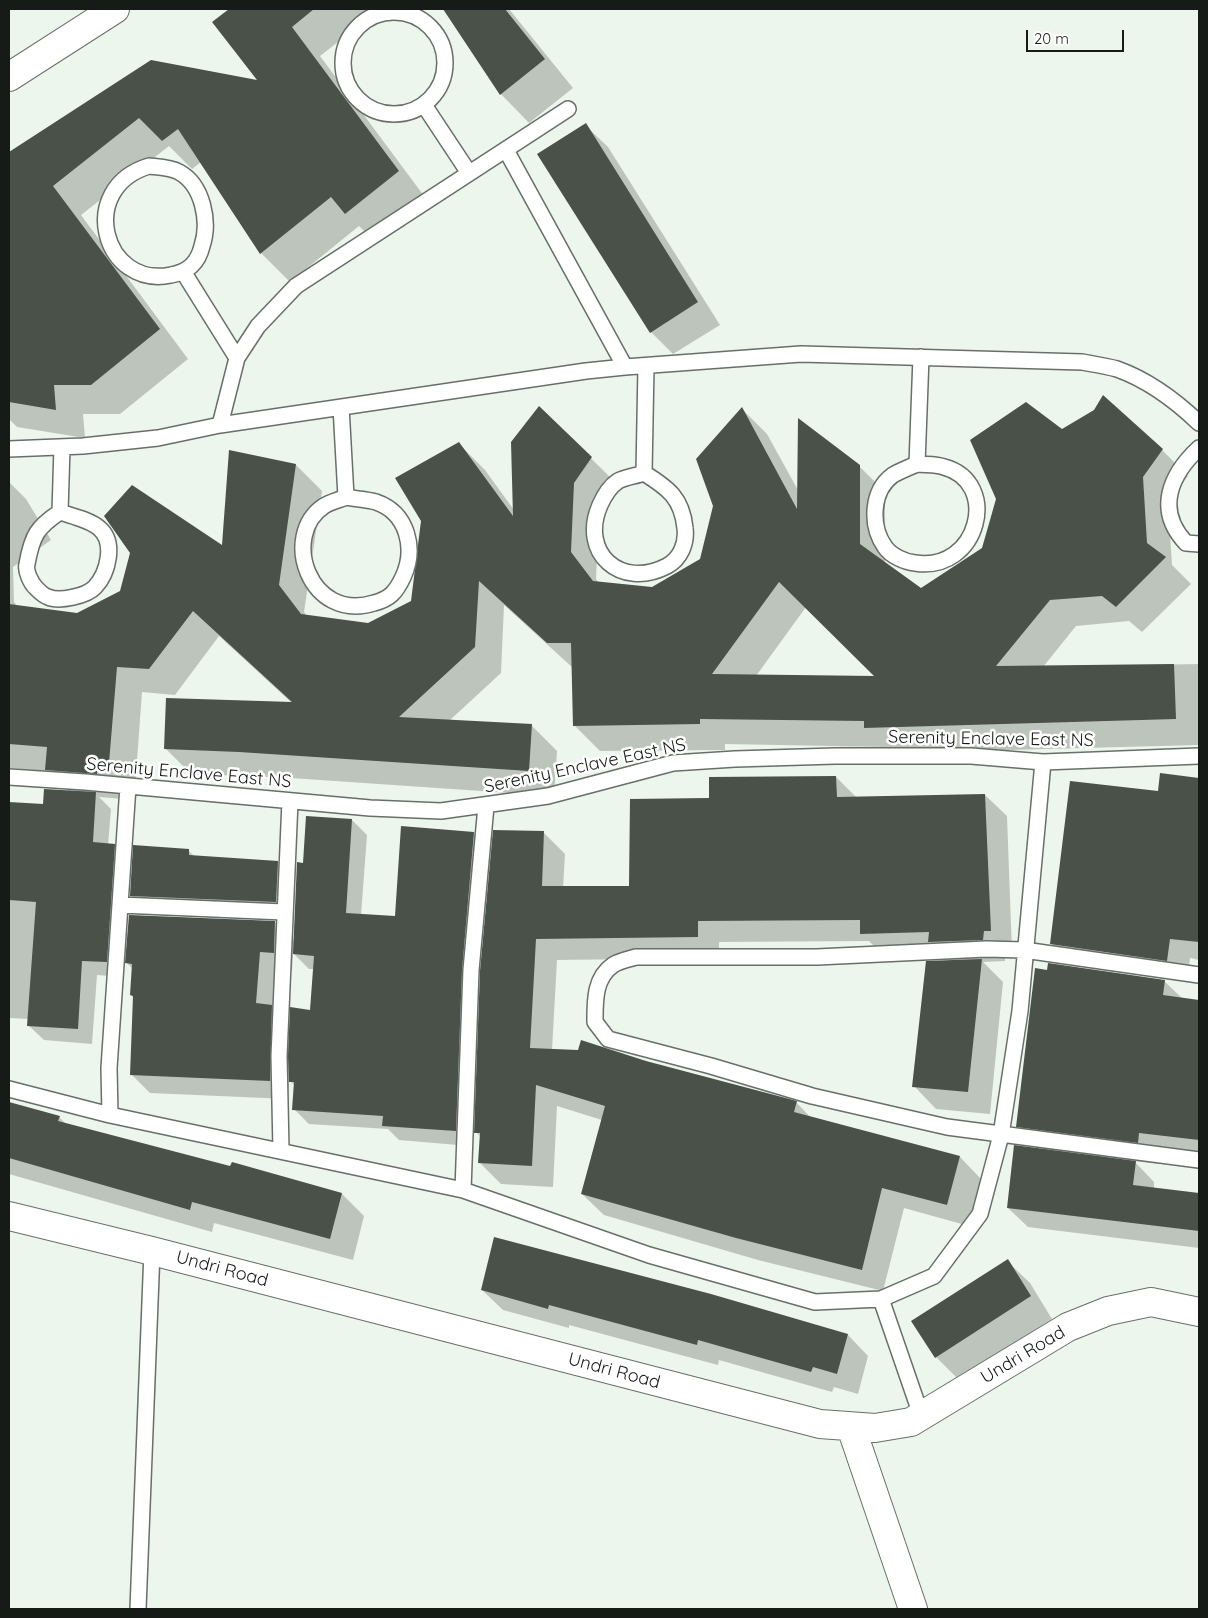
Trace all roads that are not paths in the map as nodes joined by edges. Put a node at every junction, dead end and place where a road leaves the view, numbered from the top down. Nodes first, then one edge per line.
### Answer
1 (115, 9) edge
2 (9, 77) edge
3 (424, 105) junction
4 (568, 110) dead end
5 (506, 150) junction
6 (469, 173) junction
7 (184, 273) junction
8 (921, 357) junction
9 (237, 358) junction
10 (646, 366) junction
11 (625, 367) junction
12 (340, 407) junction
13 (1199, 423) edge
14 (220, 425) junction
15 (62, 447) junction
16 (1199, 448) edge
17 (9, 449) edge
18 (918, 464) junction
19 (644, 473) junction
20 (346, 497) junction
21 (60, 512) junction
22 (1199, 544) edge
23 (1199, 756) edge
24 (1043, 762) junction
25 (9, 777) edge
26 (128, 786) junction
27 (290, 801) junction
28 (486, 806) junction
29 (120, 905) junction
30 (284, 912) junction
31 (1024, 950) junction
32 (1199, 975) edge
33 (9, 1089) edge
34 (110, 1115) junction
35 (1000, 1134) junction
36 (281, 1150) junction
37 (1199, 1160) edge
38 (463, 1190) junction
39 (9, 1216) edge
40 (152, 1251) junction
41 (881, 1299) junction
42 (1199, 1312) edge
43 (921, 1416) junction
44 (851, 1428) junction
45 (138, 1609) edge
46 (913, 1609) edge

1 - 2 street
3 - 3 lane
3 - 6 lane
4 - 5 lane
5 - 6 lane
5 - 11 lane
6 - 9 lane
7 - 7 lane
7 - 9 lane
8 - 10 lane
8 - 13 lane
8 - 18 lane
9 - 14 lane
10 - 11 lane
10 - 19 lane
11 - 12 lane
12 - 14 lane
12 - 20 lane
14 - 15 lane
15 - 17 lane
15 - 21 lane
16 - 22 lane
18 - 18 lane
19 - 19 lane
20 - 20 lane
21 - 21 lane
23 - 24 lane, Serenity Enclave East NS
24 - 28 lane, Serenity Enclave East NS
24 - 31 lane
25 - 26 lane, Serenity Enclave East NS
26 - 27 lane, Serenity Enclave East NS
26 - 29 lane
27 - 28 lane, Serenity Enclave East NS
27 - 30 lane
28 - 38 lane
29 - 30 lane
29 - 34 lane
30 - 36 lane
31 - 32 lane
31 - 35 lane
31 - 35 lane
33 - 34 lane
34 - 36 lane
35 - 37 lane
35 - 41 lane
36 - 38 lane
38 - 41 lane
39 - 40 street, Undri Road
40 - 44 street, Undri Road
40 - 45 lane
41 - 43 lane
42 - 43 street, Undri Road
43 - 44 street, Undri Road
44 - 46 street

